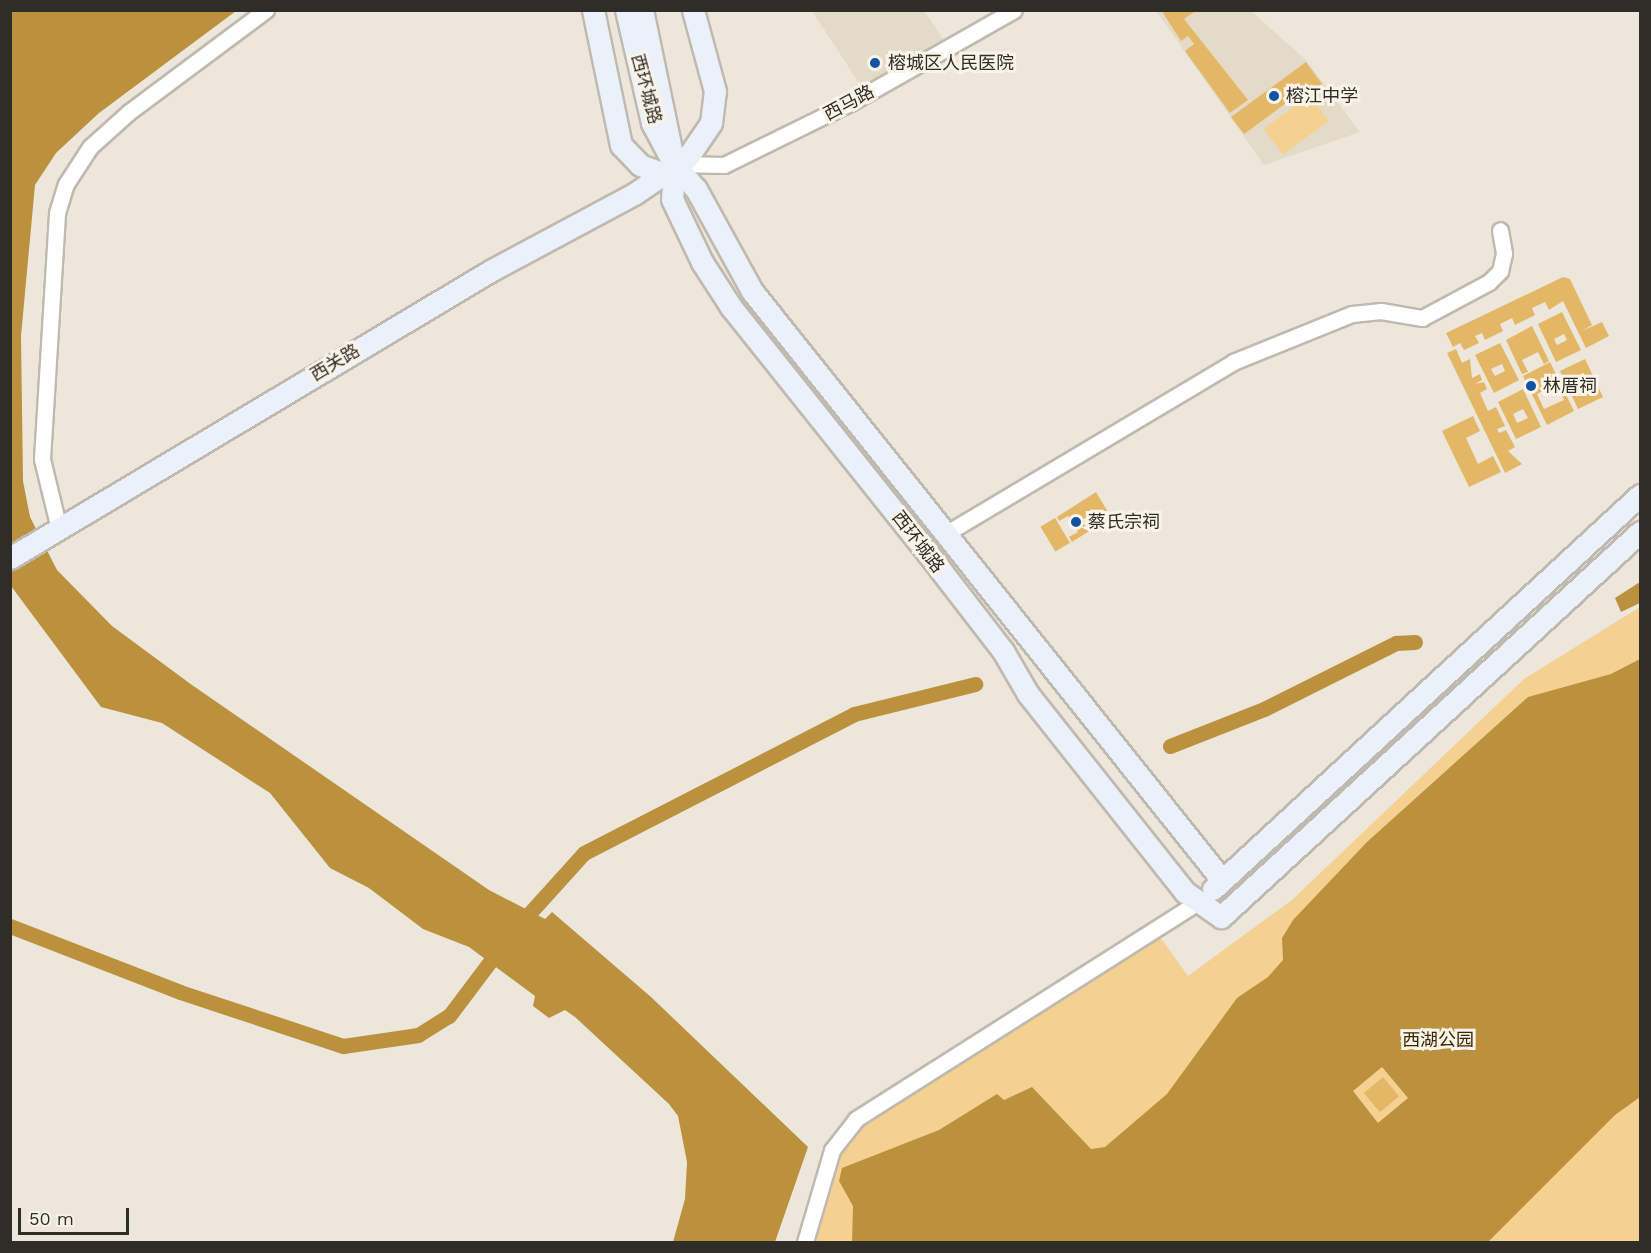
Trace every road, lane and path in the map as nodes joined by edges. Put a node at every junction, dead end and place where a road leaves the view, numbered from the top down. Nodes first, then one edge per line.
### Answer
1 (266, 10) edge
2 (593, 10) edge
3 (626, 10) edge
4 (642, 10) edge
5 (693, 10) edge
6 (1014, 10) edge
7 (668, 169) junction
8 (1500, 230) dead end
9 (1641, 495) edge
10 (54, 532) junction
11 (1641, 532) edge
12 (945, 534) junction
13 (10, 558) edge
14 (1222, 880) junction
15 (1201, 900) junction
16 (805, 1242) edge

1 - 10 street
2 - 7 main road
3 - 7 main road, 西环城路
4 - 7 main road, 西环城路
5 - 7 main road, 西关路
6 - 7 street, 西马路
7 - 10 main road, 西关路
7 - 12 main road, 西环城路
7 - 15 main road, 西环城路
8 - 12 street
9 - 14 main road
10 - 13 main road, 西关路
11 - 15 main road, 西环城路
12 - 14 main road, 西环城路
14 - 15 main road
15 - 16 street

